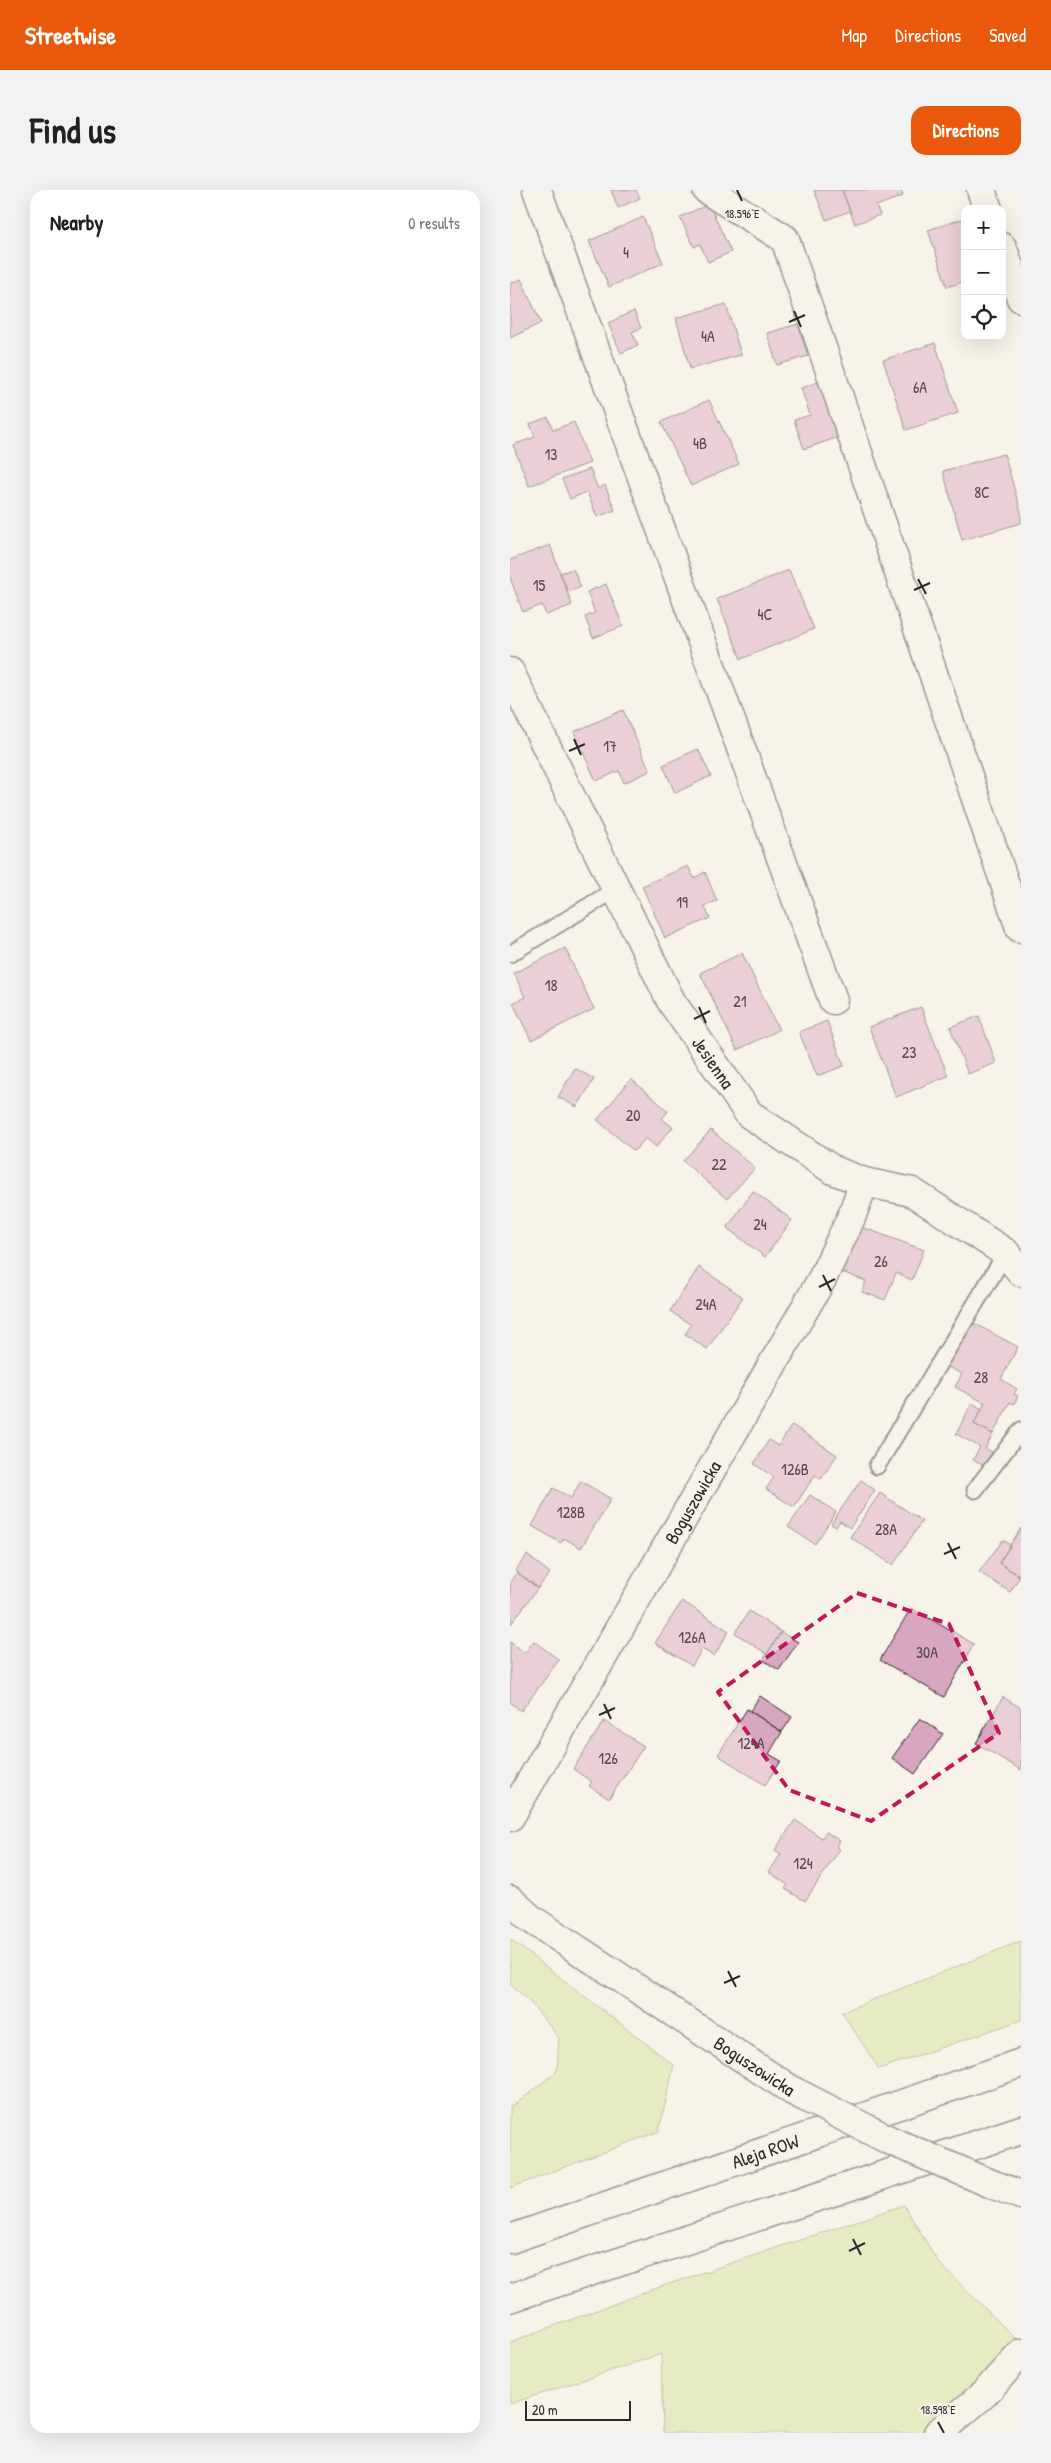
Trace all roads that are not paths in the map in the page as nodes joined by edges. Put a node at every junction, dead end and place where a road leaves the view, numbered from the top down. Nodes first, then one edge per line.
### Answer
1 (536, 190) edge
2 (707, 190) edge
3 (981, 190) edge
4 (987, 205) edge
5 (1003, 250) edge
6 (1021, 298) edge
7 (510, 672) edge
8 (618, 888) junction
9 (1020, 928) edge
10 (510, 954) edge
11 (833, 1000) dead end
12 (864, 1182) junction
13 (1013, 1262) edge
14 (1021, 1430) edge
15 (877, 1466) dead end
16 (975, 1490) dead end
17 (510, 1817) edge
18 (510, 1900) edge
19 (1021, 2063) edge
20 (1021, 2130) edge
21 (1021, 2195) edge
22 (510, 2239) edge
23 (510, 2298) edge
24 (1021, 2353) edge
25 (938, 2433) edge

1 - 11 street
2 - 9 street
3 - 4 street
5 - 6 street
7 - 8 street, Jesienna
8 - 10 lane
8 - 12 street, Jesienna
12 - 13 street, Jesienna
12 - 17 street, Boguszowicka
13 - 15 lane
14 - 16 lane
18 - 21 street, Boguszowicka, bridge
19 - 22 street, Aleja ROW
20 - 23 street
24 - 25 street

